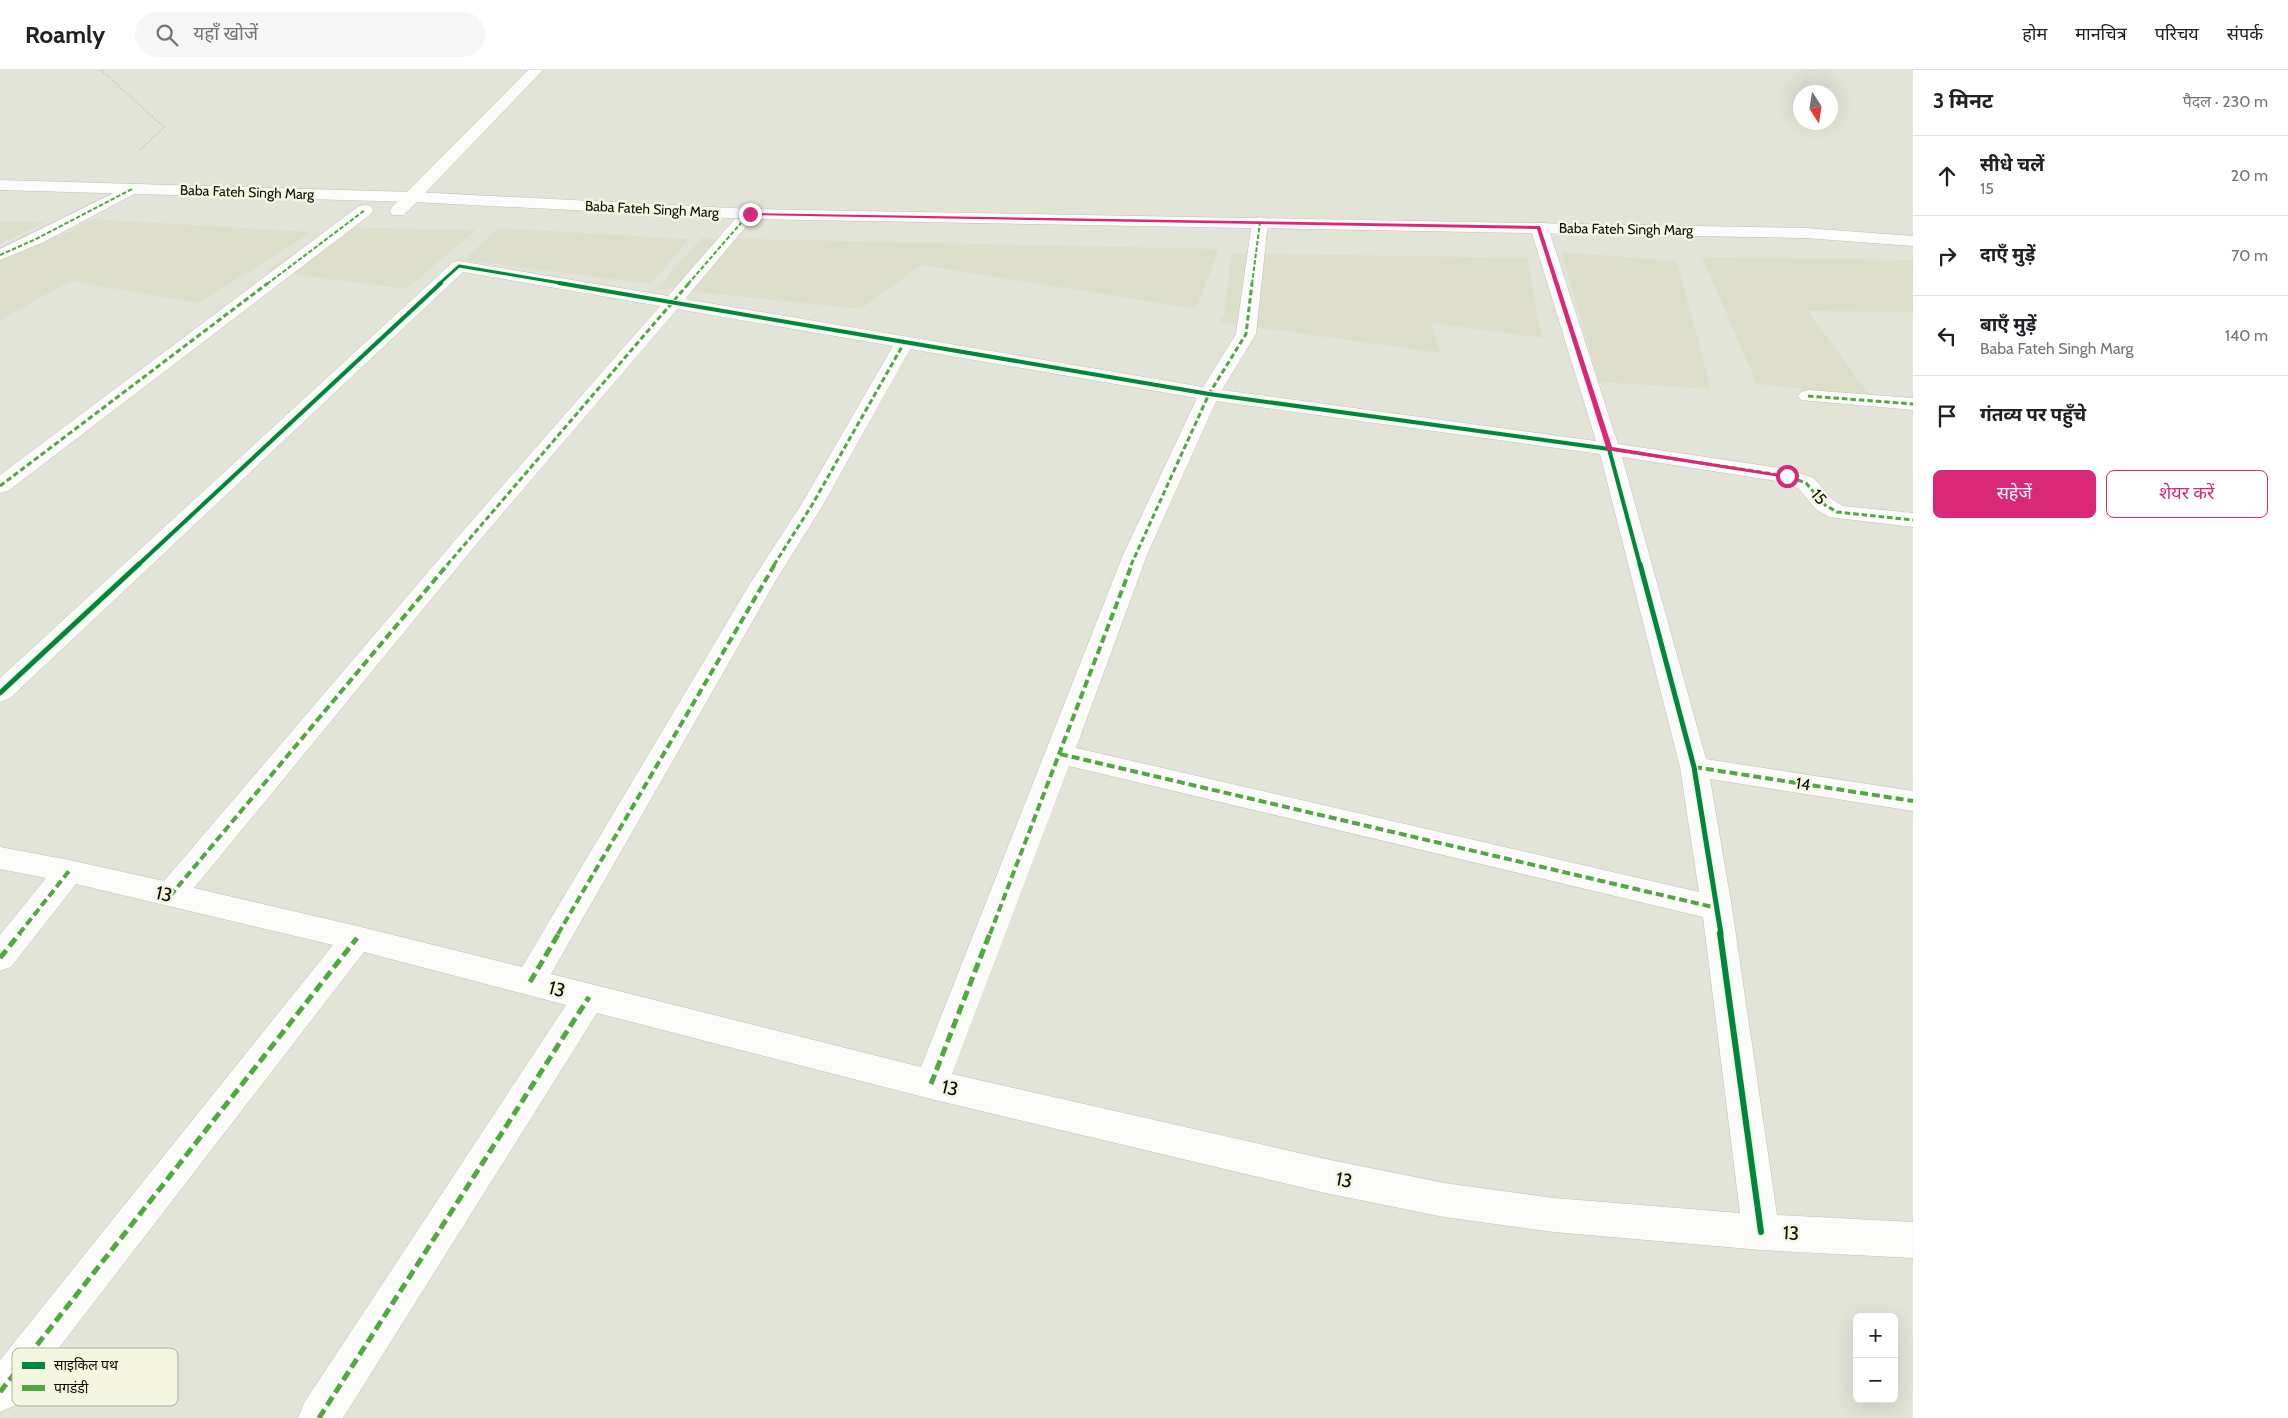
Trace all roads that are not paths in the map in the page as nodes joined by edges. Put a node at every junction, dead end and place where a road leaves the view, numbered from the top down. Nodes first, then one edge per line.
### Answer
1 (536, 70) edge
2 (0, 185) edge
3 (132, 189) junction
4 (413, 197) junction
5 (0, 198) edge
6 (109, 201) junction
7 (365, 210) junction
8 (398, 211) junction
9 (741, 224) junction
10 (1259, 228) junction
11 (1540, 233) junction
12 (1908, 240) edge
13 (0, 255) edge
14 (672, 303) junction
15 (904, 343) junction
16 (1209, 394) junction
17 (1808, 396) dead end
18 (1913, 404) edge
19 (1609, 449) junction
20 (0, 486) edge
21 (1913, 520) edge
22 (0, 693) edge
23 (1060, 754) junction
24 (1694, 768) junction
25 (1913, 801) edge
26 (0, 858) edge
27 (69, 871) junction
28 (170, 896) junction
29 (1717, 908) junction
30 (357, 938) junction
31 (0, 958) edge
32 (530, 982) junction
33 (589, 997) junction
34 (931, 1084) junction
35 (1761, 1232) junction
36 (1913, 1240) edge
37 (35, 1348) edge
38 (12, 1377) edge
39 (0, 1392) edge
40 (319, 1418) edge

1 - 4 street
2 - 3 street, Baba Fateh Singh Marg
3 - 4 street, Baba Fateh Singh Marg
3 - 6 street
4 - 8 street
4 - 10 street, Baba Fateh Singh Marg
5 - 6 street, Baba Fateh Singh Marg
6 - 7 street, Baba Fateh Singh Marg
6 - 13 street
7 - 8 street, Baba Fateh Singh Marg
7 - 20 street
8 - 9 street, Baba Fateh Singh Marg
9 - 10 street, Baba Fateh Singh Marg
9 - 14 street
10 - 11 street, Baba Fateh Singh Marg
10 - 16 street
11 - 12 street, Baba Fateh Singh Marg
11 - 19 street
14 - 15 street, 15
14 - 22 street, 15
14 - 28 street
15 - 16 street, 15
15 - 32 street
16 - 19 street, 15
16 - 23 street
17 - 18 street
19 - 21 street, 15
19 - 24 street
23 - 29 street
23 - 34 street
24 - 25 street, 14
24 - 29 street
26 - 27 street, 13
27 - 28 street, 13
27 - 31 street
28 - 30 street, 13
29 - 35 street
30 - 32 street, 13
30 - 37 street
32 - 33 street, 13
33 - 34 street, 13
33 - 40 street
34 - 35 street, 13
35 - 36 street, 13
38 - 39 street

